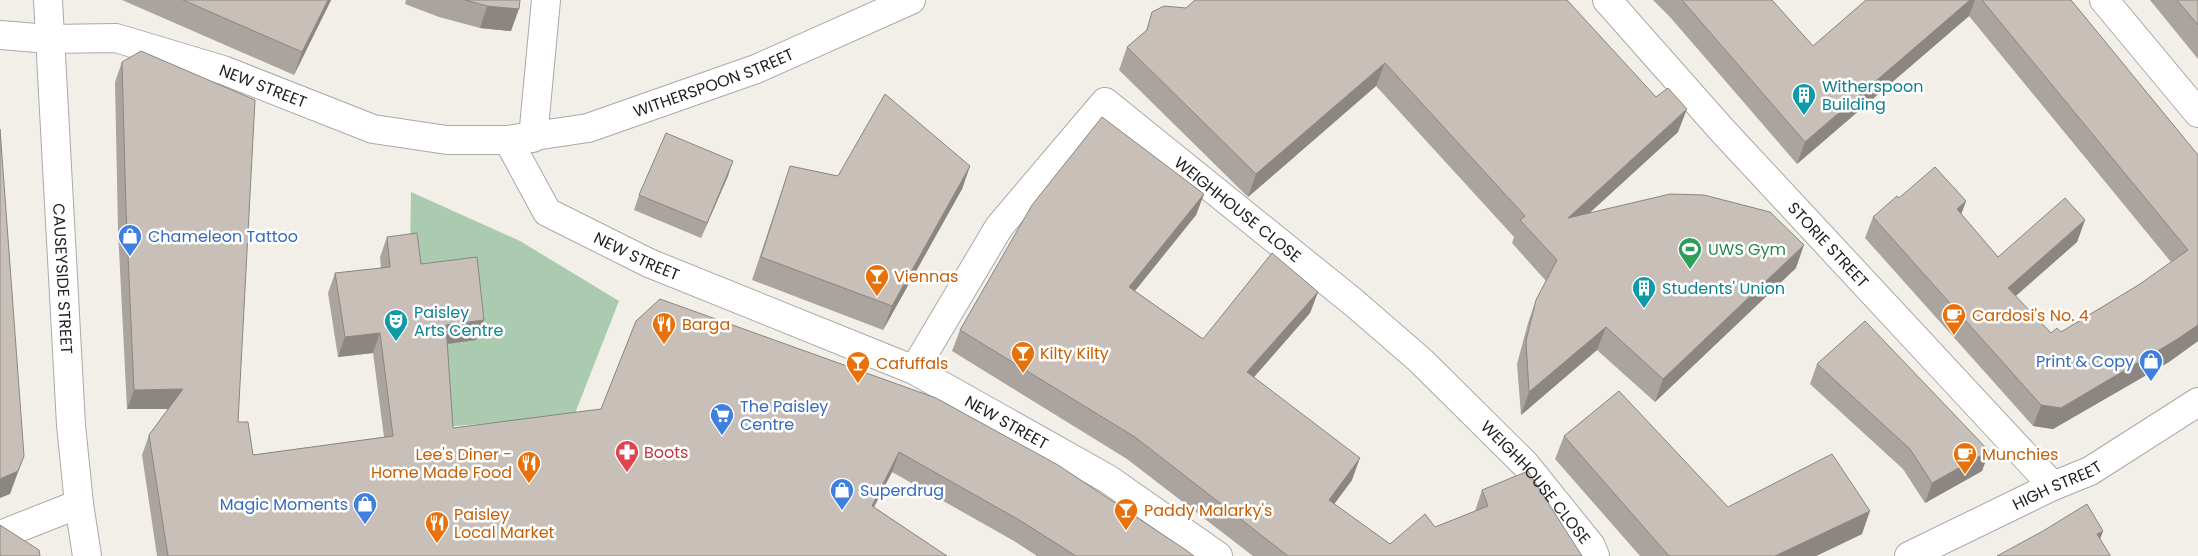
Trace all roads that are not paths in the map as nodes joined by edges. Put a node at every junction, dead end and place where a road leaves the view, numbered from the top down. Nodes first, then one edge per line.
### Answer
1 (48, 0) edge
2 (546, 0) edge
3 (912, 0) edge
4 (1607, 0) edge
5 (2104, 0) edge
6 (0, 35) edge
7 (49, 39) junction
8 (2198, 113) edge
9 (520, 139) junction
10 (914, 370) junction
11 (2198, 402) edge
12 (2053, 486) junction
13 (79, 504) junction
14 (0, 535) edge
15 (1918, 554) edge
16 (87, 556) edge
17 (1218, 556) edge
18 (1595, 556) edge

1 - 7 street, CAUSEYSIDE STREET
2 - 9 street
3 - 9 street, WITHERSPOON STREET
4 - 12 street, STORIE STREET
5 - 8 street
6 - 7 street, NEW STREET
7 - 9 street, NEW STREET
7 - 13 street, CAUSEYSIDE STREET
9 - 10 street, NEW STREET
10 - 17 street, NEW STREET
10 - 18 street, WEIGHHOUSE CLOSE
11 - 12 street, HIGH STREET
12 - 15 street, HIGH STREET
13 - 14 street
13 - 16 street, CAUSEYSIDE STREET

